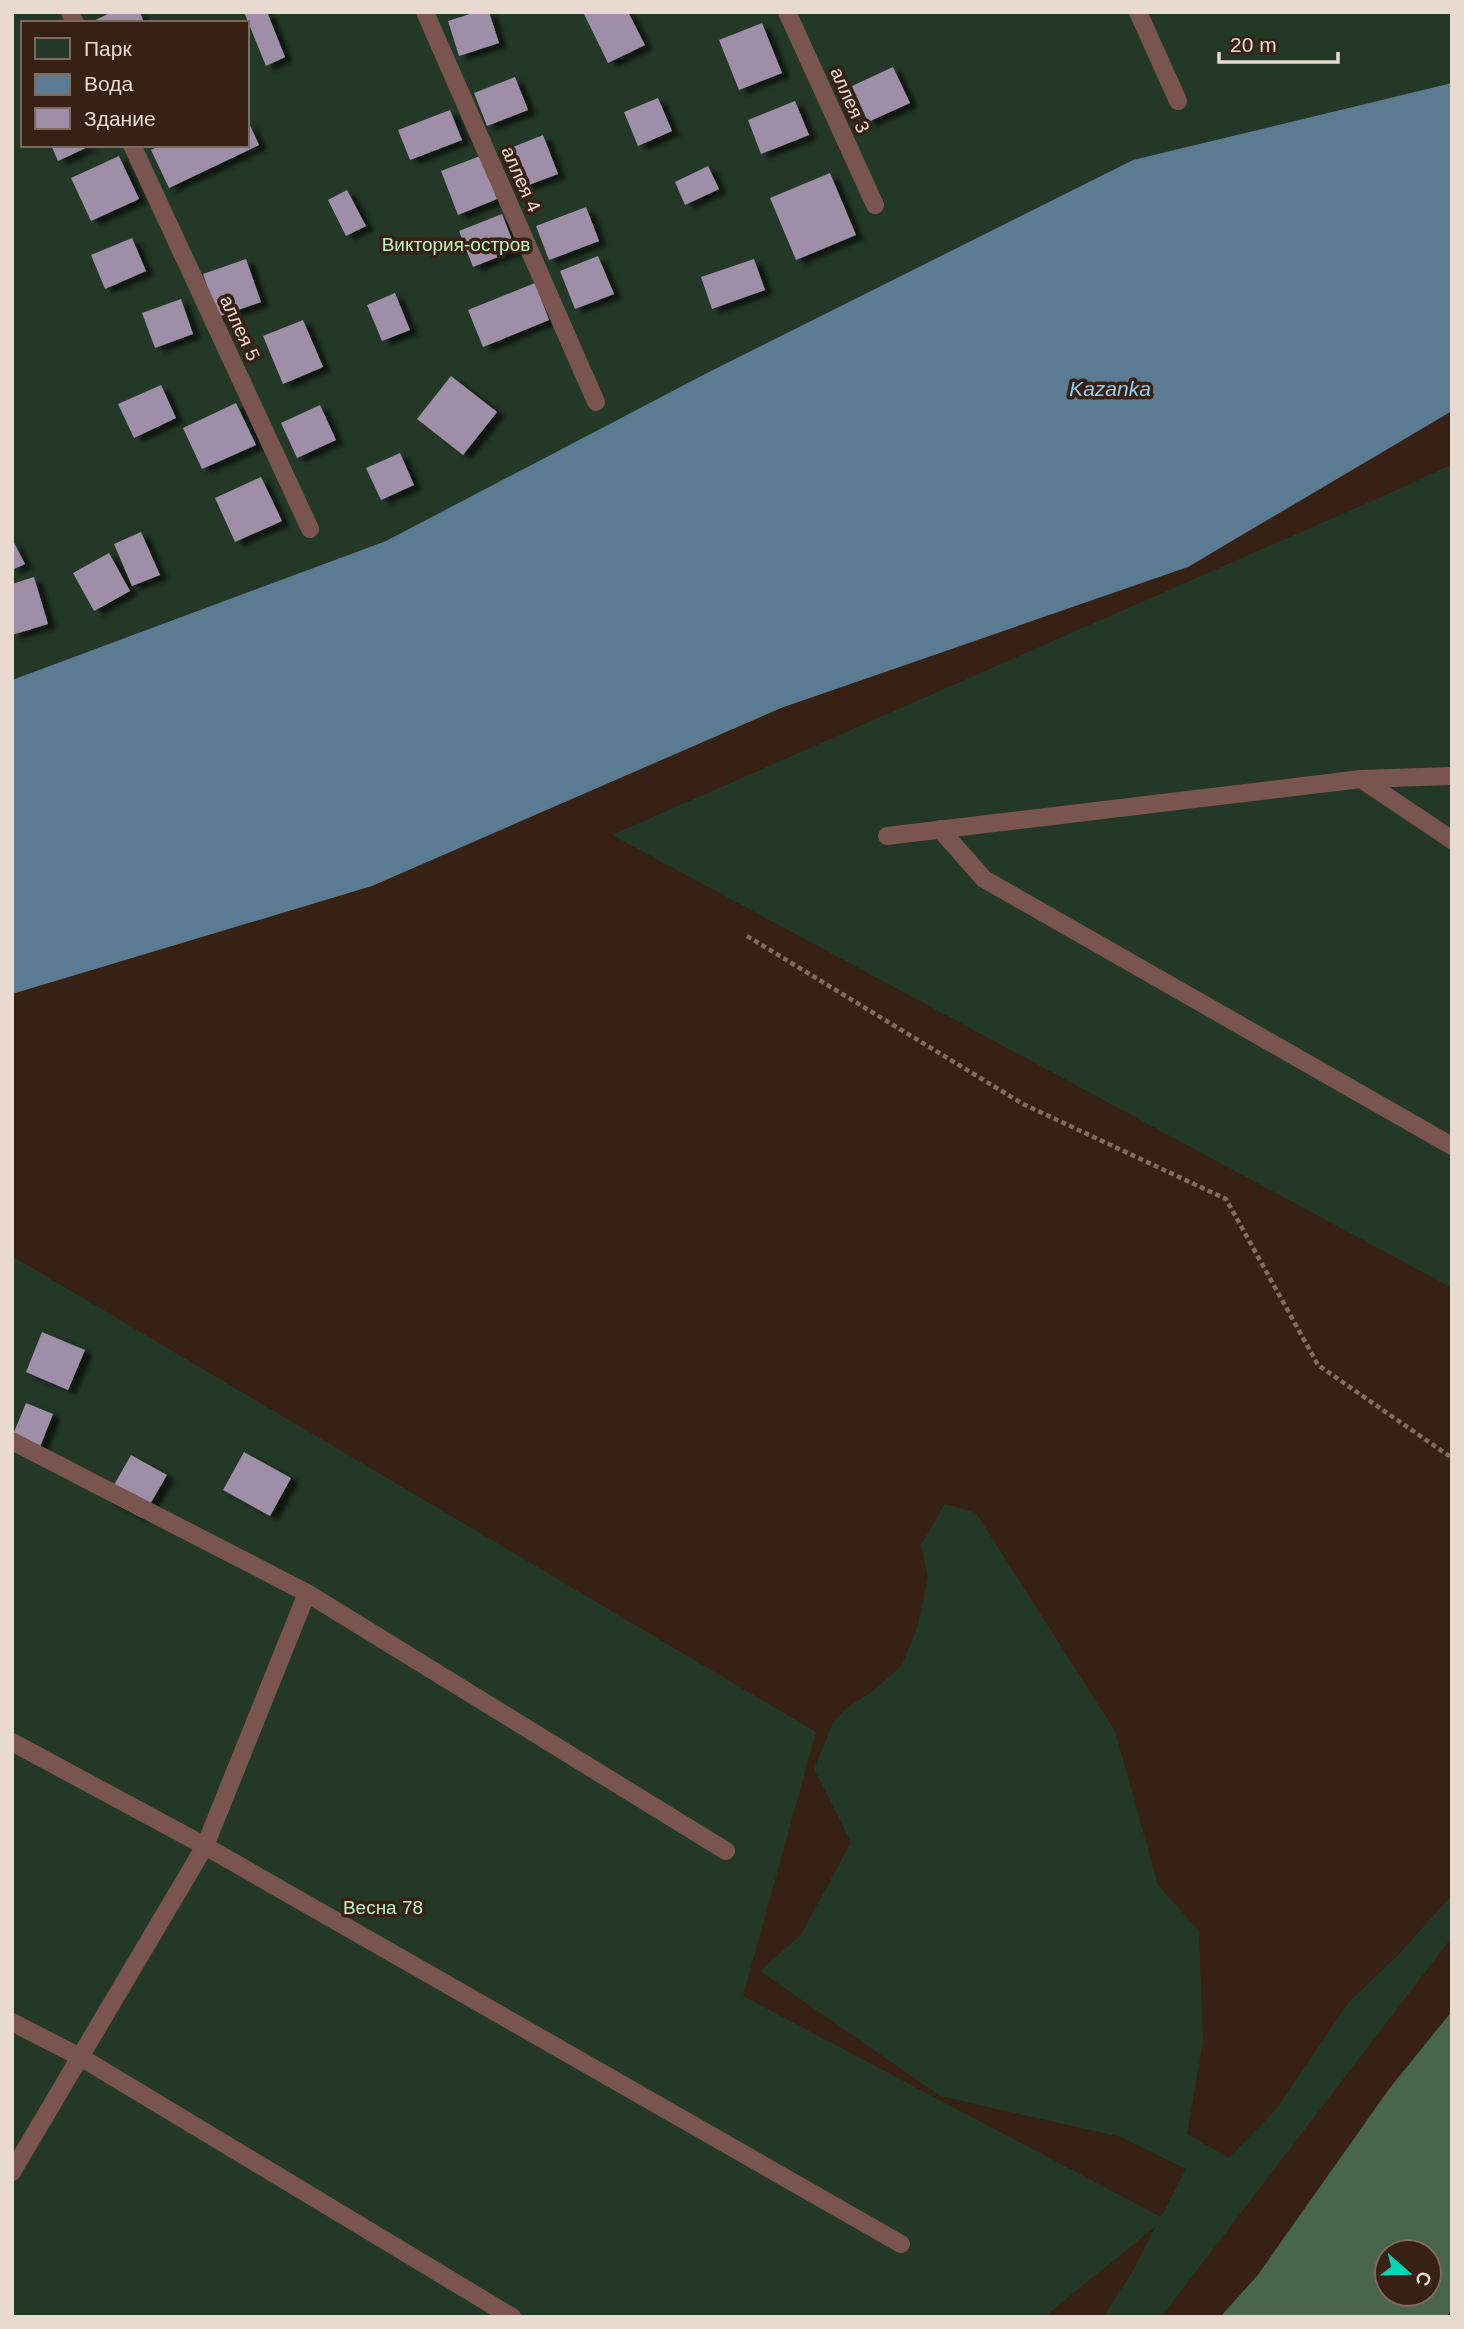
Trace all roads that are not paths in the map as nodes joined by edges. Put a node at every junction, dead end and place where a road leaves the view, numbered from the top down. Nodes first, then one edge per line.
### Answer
1 (425, 12) edge
2 (788, 12) edge
3 (1138, 12) edge
4 (1178, 101) dead end
5 (133, 147) edge
6 (875, 205) dead end
7 (596, 402) dead end
8 (310, 529) dead end
9 (1452, 776) edge
10 (1361, 779) junction
11 (940, 829) junction
12 (887, 836) dead end
13 (1452, 840) edge
14 (1452, 1146) edge
15 (12, 1441) edge
16 (307, 1594) junction
17 (12, 1742) edge
18 (205, 1846) junction
19 (726, 1852) dead end
20 (12, 2022) edge
21 (82, 2058) junction
22 (12, 2172) edge
23 (901, 2244) dead end
24 (512, 2317) edge

1 - 7 lane, аллея 4
2 - 6 lane, аллея 3
3 - 4 lane
5 - 8 lane, аллея 5
9 - 10 lane
10 - 11 lane
10 - 13 lane
11 - 12 lane
11 - 14 lane
15 - 16 lane
16 - 18 lane
16 - 19 lane
17 - 18 lane
18 - 21 lane
18 - 23 lane
20 - 21 lane
21 - 22 lane
21 - 24 lane

